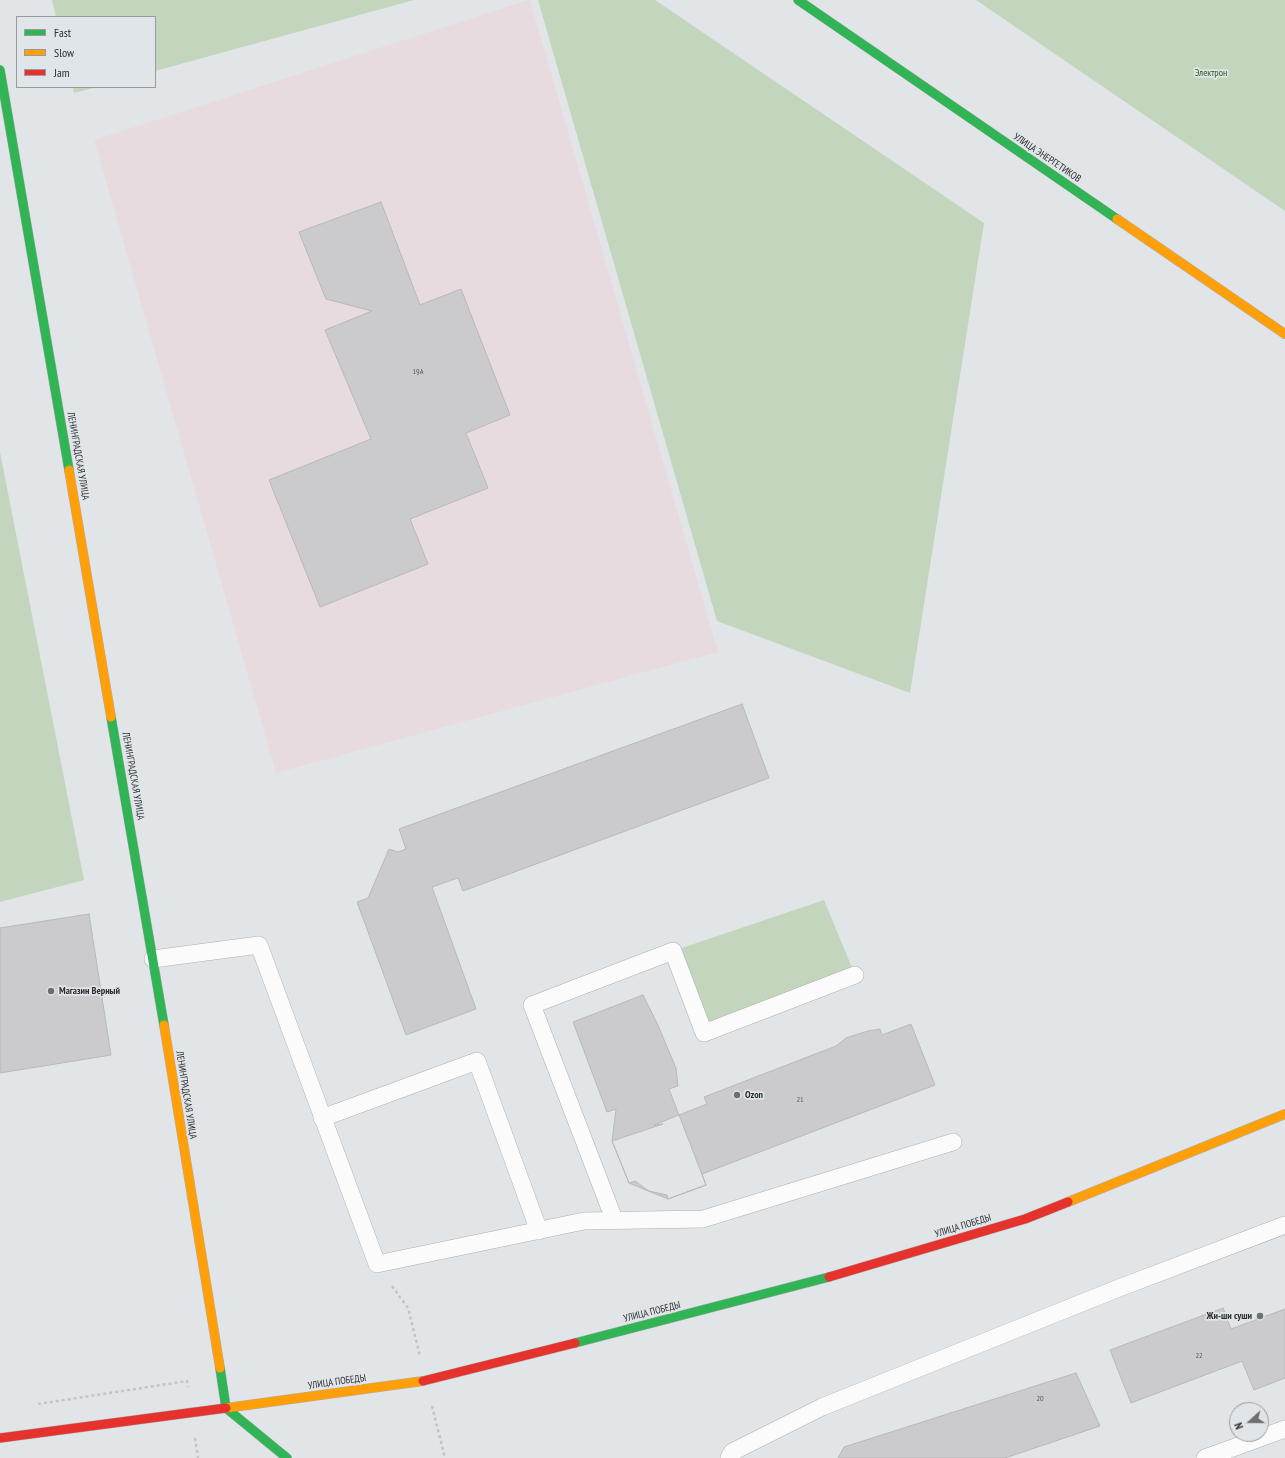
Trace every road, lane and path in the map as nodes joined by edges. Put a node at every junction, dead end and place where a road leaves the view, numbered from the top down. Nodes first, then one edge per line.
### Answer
1 (798, 0) edge
2 (0, 70) edge
3 (1285, 334) edge
4 (153, 959) junction
5 (855, 975) dead end
6 (1285, 1114) edge
7 (322, 1118) junction
8 (953, 1142) dead end
9 (614, 1219) junction
10 (1285, 1225) edge
11 (539, 1231) junction
12 (226, 1408) junction
13 (1285, 1429) edge
14 (0, 1438) edge
15 (287, 1458) edge
16 (729, 1458) edge
17 (1205, 1458) edge

1 - 3 main road, УЛИЦА ЭНЕРГЕТИКОВ
2 - 4 main road, ЛЕНИНГРАДСКАЯ УЛИЦА
4 - 7 lane
4 - 12 main road, ЛЕНИНГРАДСКАЯ УЛИЦА
5 - 9 lane
6 - 12 main road, УЛИЦА ПОБЕДЫ
7 - 11 lane
7 - 11 lane
8 - 9 lane
9 - 11 lane
10 - 16 lane
12 - 14 main road, УЛИЦА ПОБЕДЫ
12 - 15 main road
13 - 17 lane

